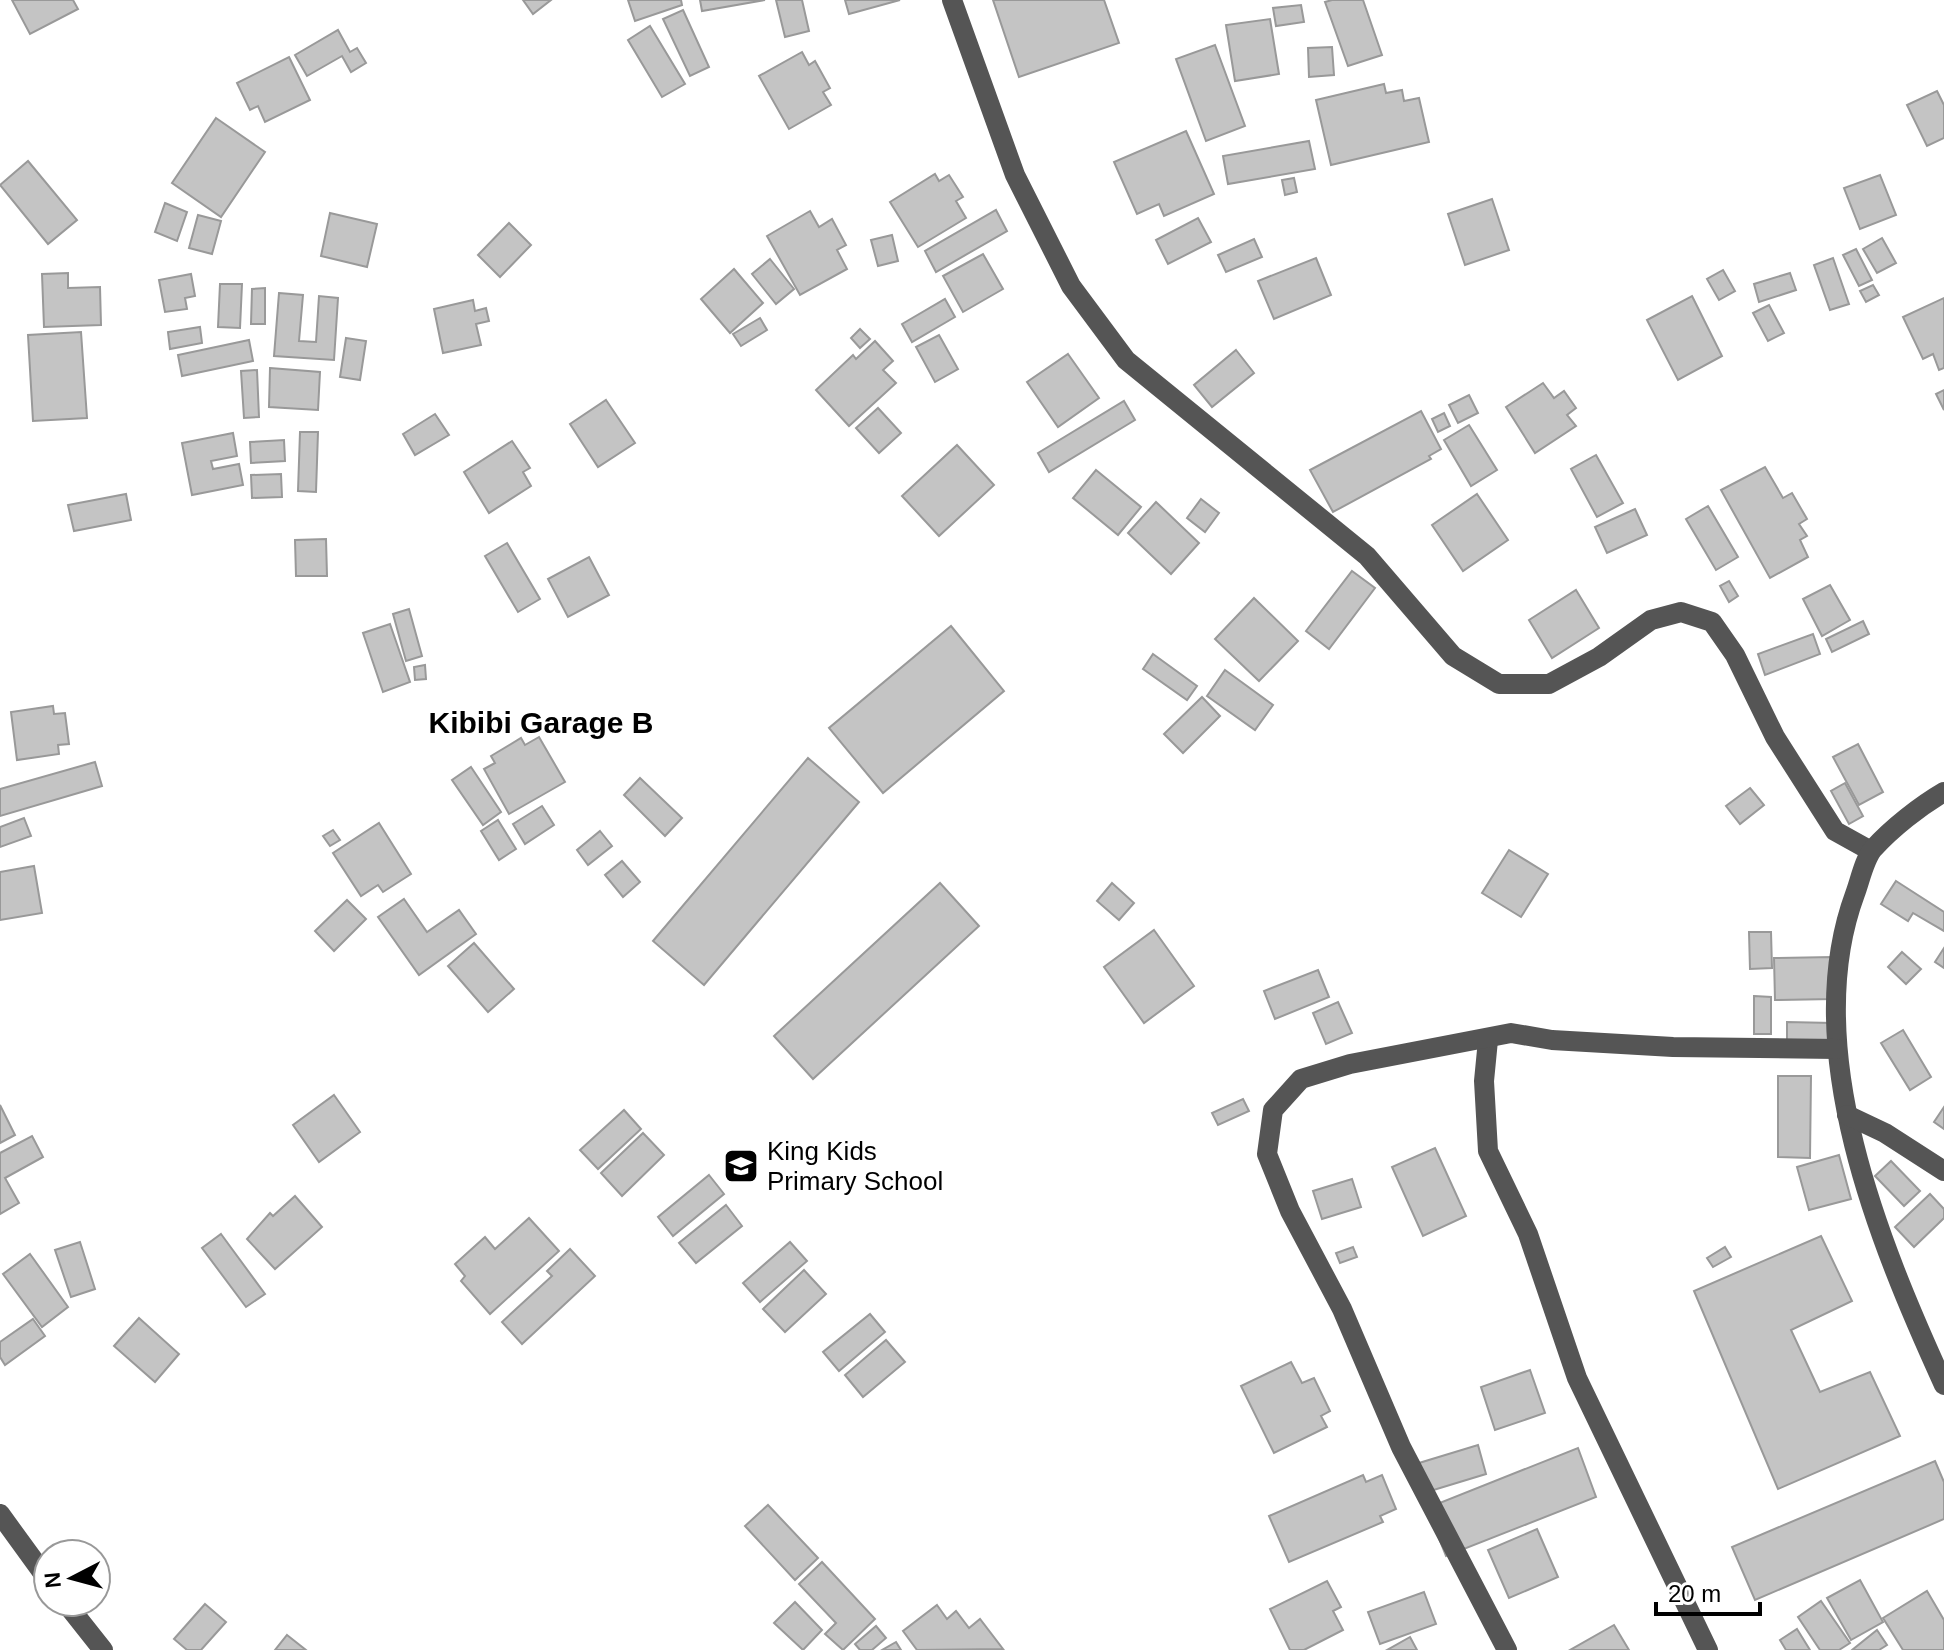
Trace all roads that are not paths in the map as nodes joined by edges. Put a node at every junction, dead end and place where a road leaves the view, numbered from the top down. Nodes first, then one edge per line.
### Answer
1 (952, 0) edge
2 (1944, 792) edge
3 (1871, 851) junction
4 (1488, 1040) junction
5 (1837, 1049) junction
6 (1847, 1115) junction
7 (1944, 1171) edge
8 (1944, 1385) edge
9 (0, 1514) edge
10 (32, 1558) edge
11 (78, 1618) edge
12 (103, 1650) edge
13 (1507, 1650) edge
14 (1708, 1650) edge

1 - 3 street
2 - 3 street
3 - 5 street
4 - 5 street
4 - 13 street
4 - 14 street
5 - 6 street
6 - 7 street
6 - 8 street
9 - 10 street
11 - 12 street

